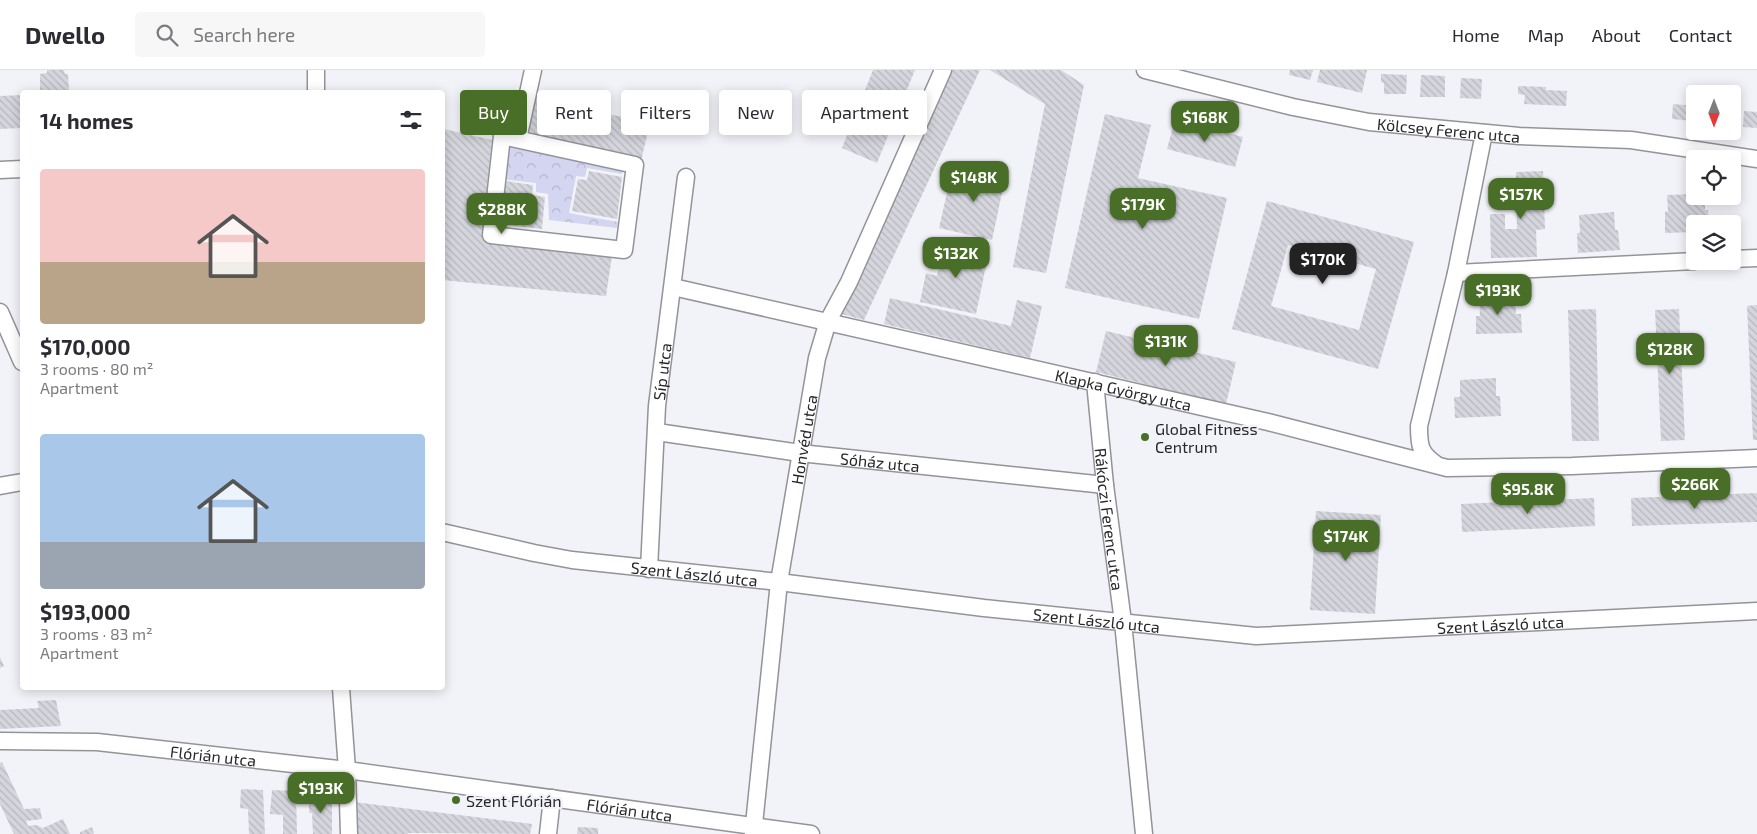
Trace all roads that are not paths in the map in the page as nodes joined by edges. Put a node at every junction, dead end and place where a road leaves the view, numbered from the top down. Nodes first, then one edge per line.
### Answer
1 (316, 70) edge
2 (533, 70) edge
3 (943, 70) edge
4 (1146, 70) edge
5 (316, 90) edge
6 (527, 97) edge
7 (519, 133) joint
8 (1484, 133) junction
9 (1757, 159) edge
10 (20, 169) edge
11 (0, 170) edge
12 (686, 176) dead end
13 (1757, 258) edge
14 (1741, 259) edge
15 (1686, 261) edge
16 (1456, 273) junction
17 (673, 287) junction
18 (0, 312) edge
19 (828, 321) junction
20 (20, 357) edge
21 (1095, 382) junction
22 (657, 432) junction
23 (800, 453) junction
24 (1757, 458) edge
25 (1438, 466) junction
26 (20, 482) edge
27 (1105, 485) junction
28 (0, 486) edge
29 (445, 533) edge
30 (649, 569) junction
31 (778, 582) junction
32 (1757, 611) edge
33 (1122, 622) junction
34 (341, 690) edge
35 (0, 741) edge
36 (347, 770) junction
37 (552, 798) junction
38 (753, 830) edge
39 (349, 834) edge
40 (548, 834) edge
41 (811, 834) edge
42 (1144, 834) edge

1 - 5 street
2 - 6 street
3 - 19 street, Honvéd utca
4 - 8 street, Kölcsey Ferenc utca
7 - 7 street
8 - 9 street, Kölcsey Ferenc utca
8 - 16 street
10 - 11 street
12 - 17 street, Síp utca
13 - 14 street
15 - 16 street
16 - 25 street
17 - 19 street, Klapka György utca
17 - 22 street, Síp utca
18 - 20 street
19 - 21 street, Klapka György utca
19 - 23 street, Honvéd utca
21 - 25 street, Klapka György utca
21 - 27 street, Rákóczi Ferenc utca
22 - 23 street, Sóház utca
22 - 30 street, Síp utca
23 - 27 street, Sóház utca
23 - 31 street, Honvéd utca
24 - 25 street, Klapka György utca
26 - 28 street
27 - 33 street, Rákóczi Ferenc utca
29 - 30 street, Szent László utca
30 - 31 street, Szent László utca
31 - 33 street, Szent László utca
31 - 38 street, Honvéd utca
32 - 33 street, Szent László utca
33 - 42 street, Rákóczi Ferenc utca
34 - 36 street
35 - 36 street, Flórián utca
36 - 37 street, Flórián utca
36 - 39 street
37 - 38 street, Flórián utca
37 - 40 street
38 - 41 street, Flórián utca

